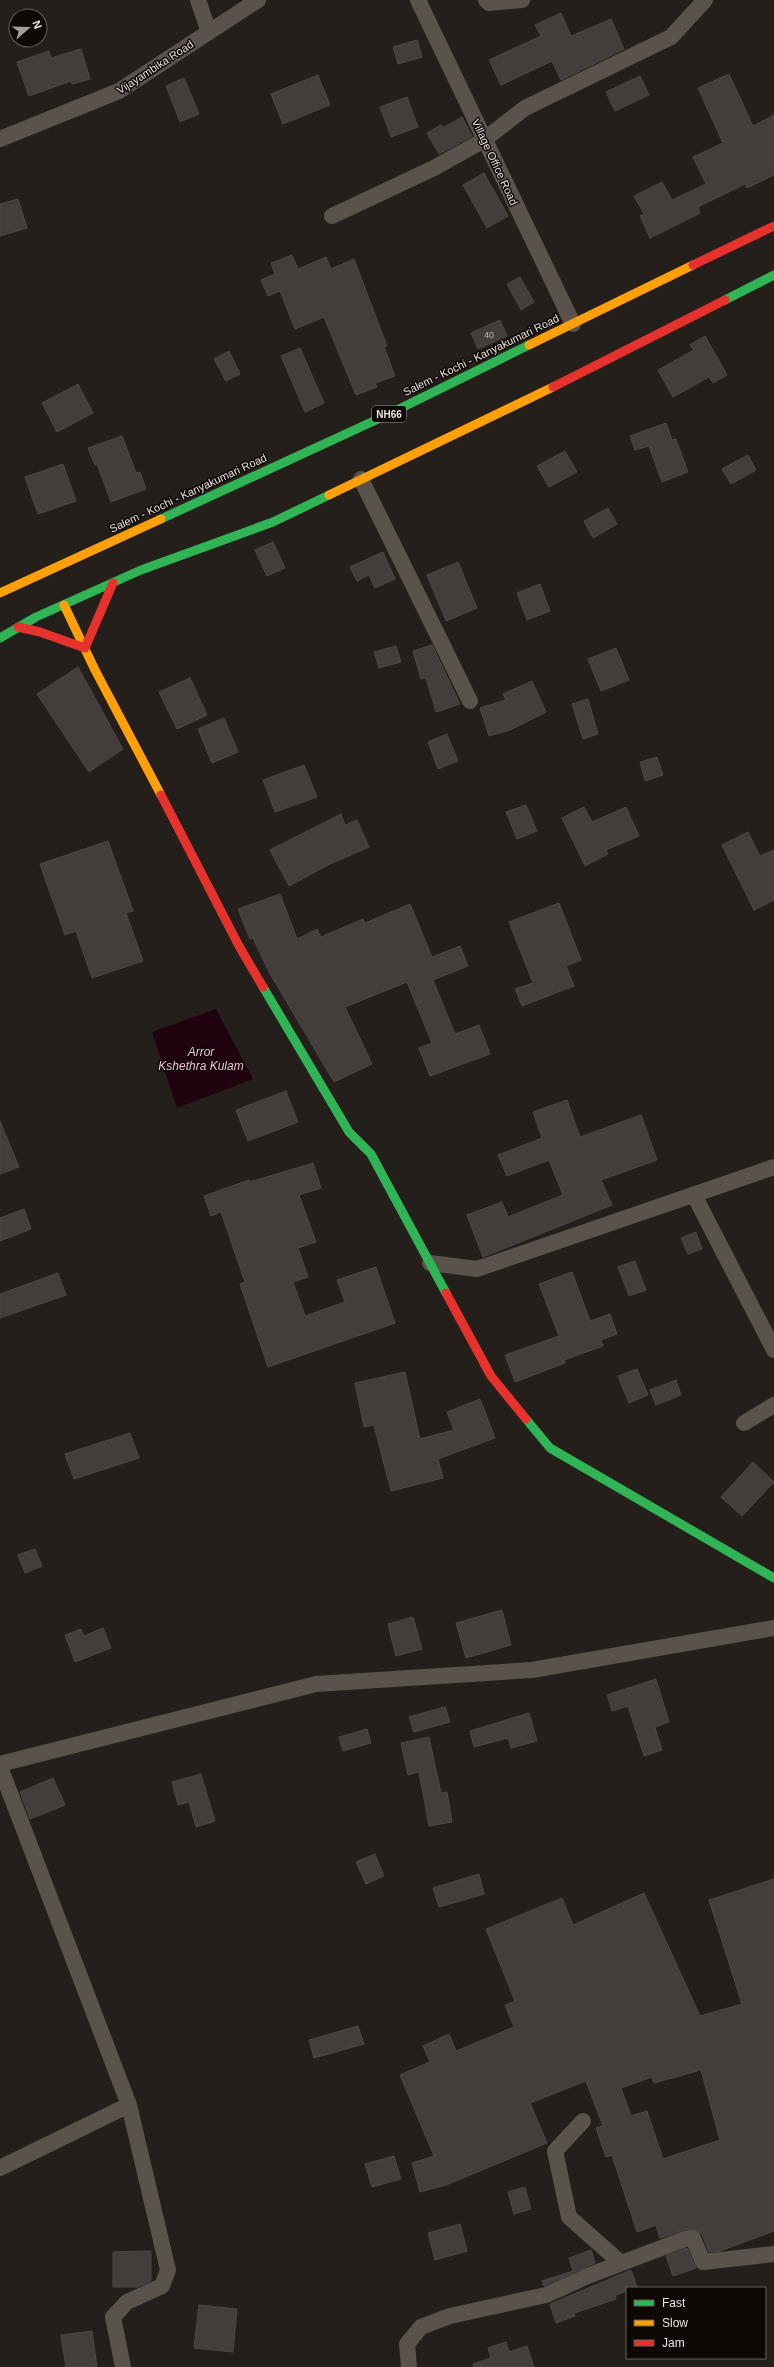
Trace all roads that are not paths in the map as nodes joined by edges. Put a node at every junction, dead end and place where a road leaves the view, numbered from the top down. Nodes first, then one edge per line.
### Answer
1 (198, 0) edge
2 (258, 0) edge
3 (418, 0) edge
4 (486, 0) edge
5 (522, 0) edge
6 (705, 0) edge
7 (209, 32) junction
8 (0, 138) edge
9 (484, 140) junction
10 (332, 216) dead end
11 (774, 226) edge
12 (774, 275) edge
13 (572, 324) junction
14 (361, 479) junction
15 (114, 583) junction
16 (0, 593) edge
17 (64, 605) junction
18 (18, 627) junction
19 (0, 638) edge
20 (85, 648) junction
21 (470, 701) dead end
22 (774, 1167) edge
23 (694, 1195) junction
24 (430, 1263) junction
25 (774, 1350) edge
26 (774, 1405) edge
27 (744, 1423) dead end
28 (774, 1578) edge
29 (774, 1628) edge
30 (0, 1764) edge
31 (0, 1768) edge
32 (130, 2105) junction
33 (582, 2121) dead end
34 (0, 2168) edge
35 (774, 2254) edge
36 (621, 2263) junction
37 (122, 2367) edge
38 (409, 2367) edge

1 - 7 street
2 - 7 street, Vijayambika Road
3 - 9 street, Village Office Road
4 - 5 street
6 - 9 street
7 - 8 street, Vijayambika Road
9 - 10 street
9 - 13 street, Village Office Road
11 - 13 main road, Salem - Kochi - Kanyakumari Road / NH66
12 - 14 main road
13 - 16 main road, Salem - Kochi - Kanyakumari Road / NH66
14 - 15 main road
14 - 21 street
15 - 17 main road
15 - 20 main road
17 - 18 main road
17 - 20 main road
18 - 19 main road
18 - 20 main road
20 - 24 main road
22 - 23 street
23 - 24 street
23 - 25 street
24 - 28 main road
26 - 27 street
29 - 30 street
31 - 32 street
32 - 34 street
32 - 37 street
33 - 36 street
35 - 36 street
36 - 38 street

